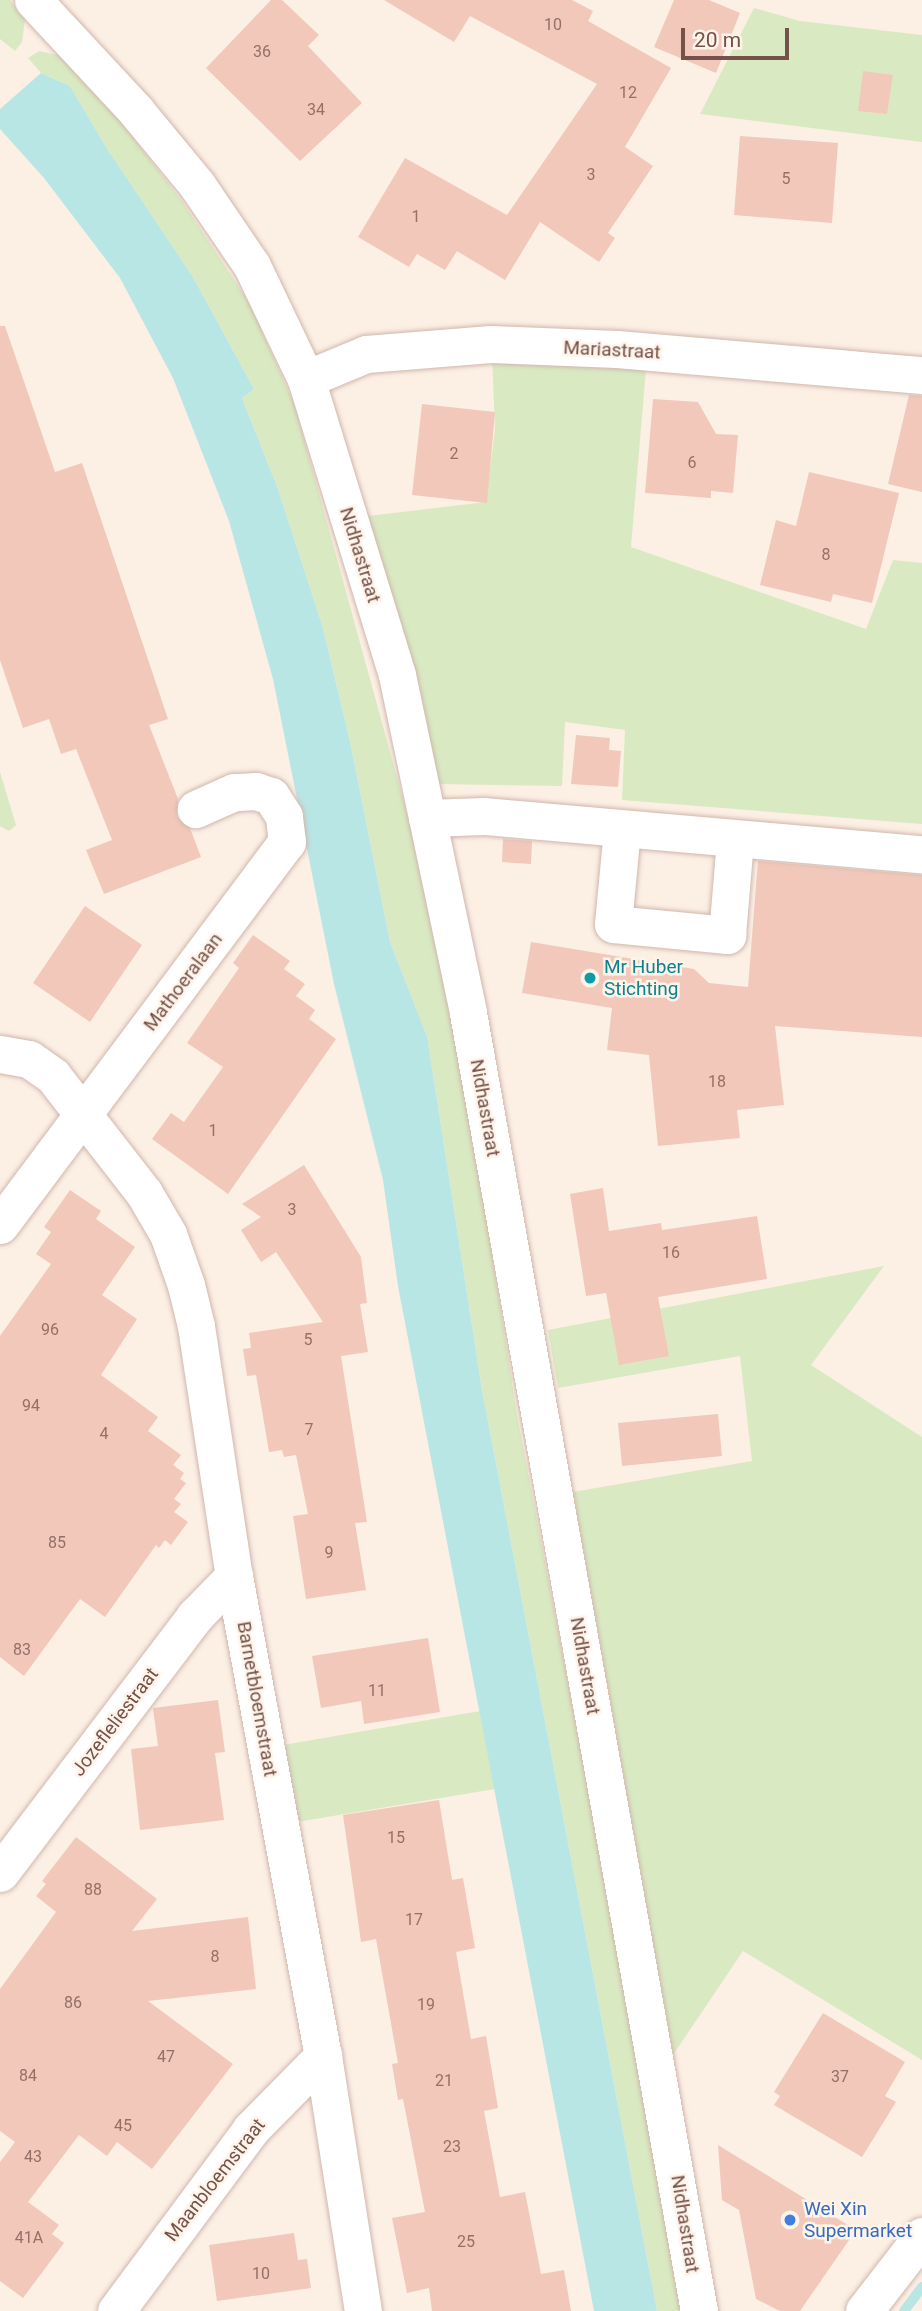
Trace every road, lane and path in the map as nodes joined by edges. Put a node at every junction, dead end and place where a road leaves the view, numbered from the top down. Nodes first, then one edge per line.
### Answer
1 (33, 0) edge
2 (922, 375) edge
3 (306, 379) junction
4 (196, 809) dead end
5 (427, 818) junction
6 (622, 829) junction
7 (735, 839) junction
8 (922, 854) edge
9 (0, 1054) edge
10 (84, 1114) junction
11 (0, 1225) edge
12 (234, 1576) junction
13 (0, 1873) edge
14 (323, 2056) junction
15 (922, 2236) edge
16 (116, 2311) edge
17 (363, 2311) edge
18 (699, 2311) edge
19 (864, 2311) edge

1 - 3 street, Nidhastraat
2 - 3 street, Mariastraat
3 - 5 street, Nidhastraat
4 - 10 street, Mathoeralaan
5 - 6 street
5 - 18 street, Nidhastraat
6 - 7 street
6 - 7 street
7 - 8 street
9 - 10 street, Barnetbloemstraat
10 - 11 street, Mathoeralaan
10 - 12 street, Barnetbloemstraat
12 - 13 street, Jozefleliestraat
12 - 14 street, Barnetbloemstraat
14 - 16 street, Maanbloemstraat
14 - 17 street, Barnetbloemstraat
15 - 19 street

